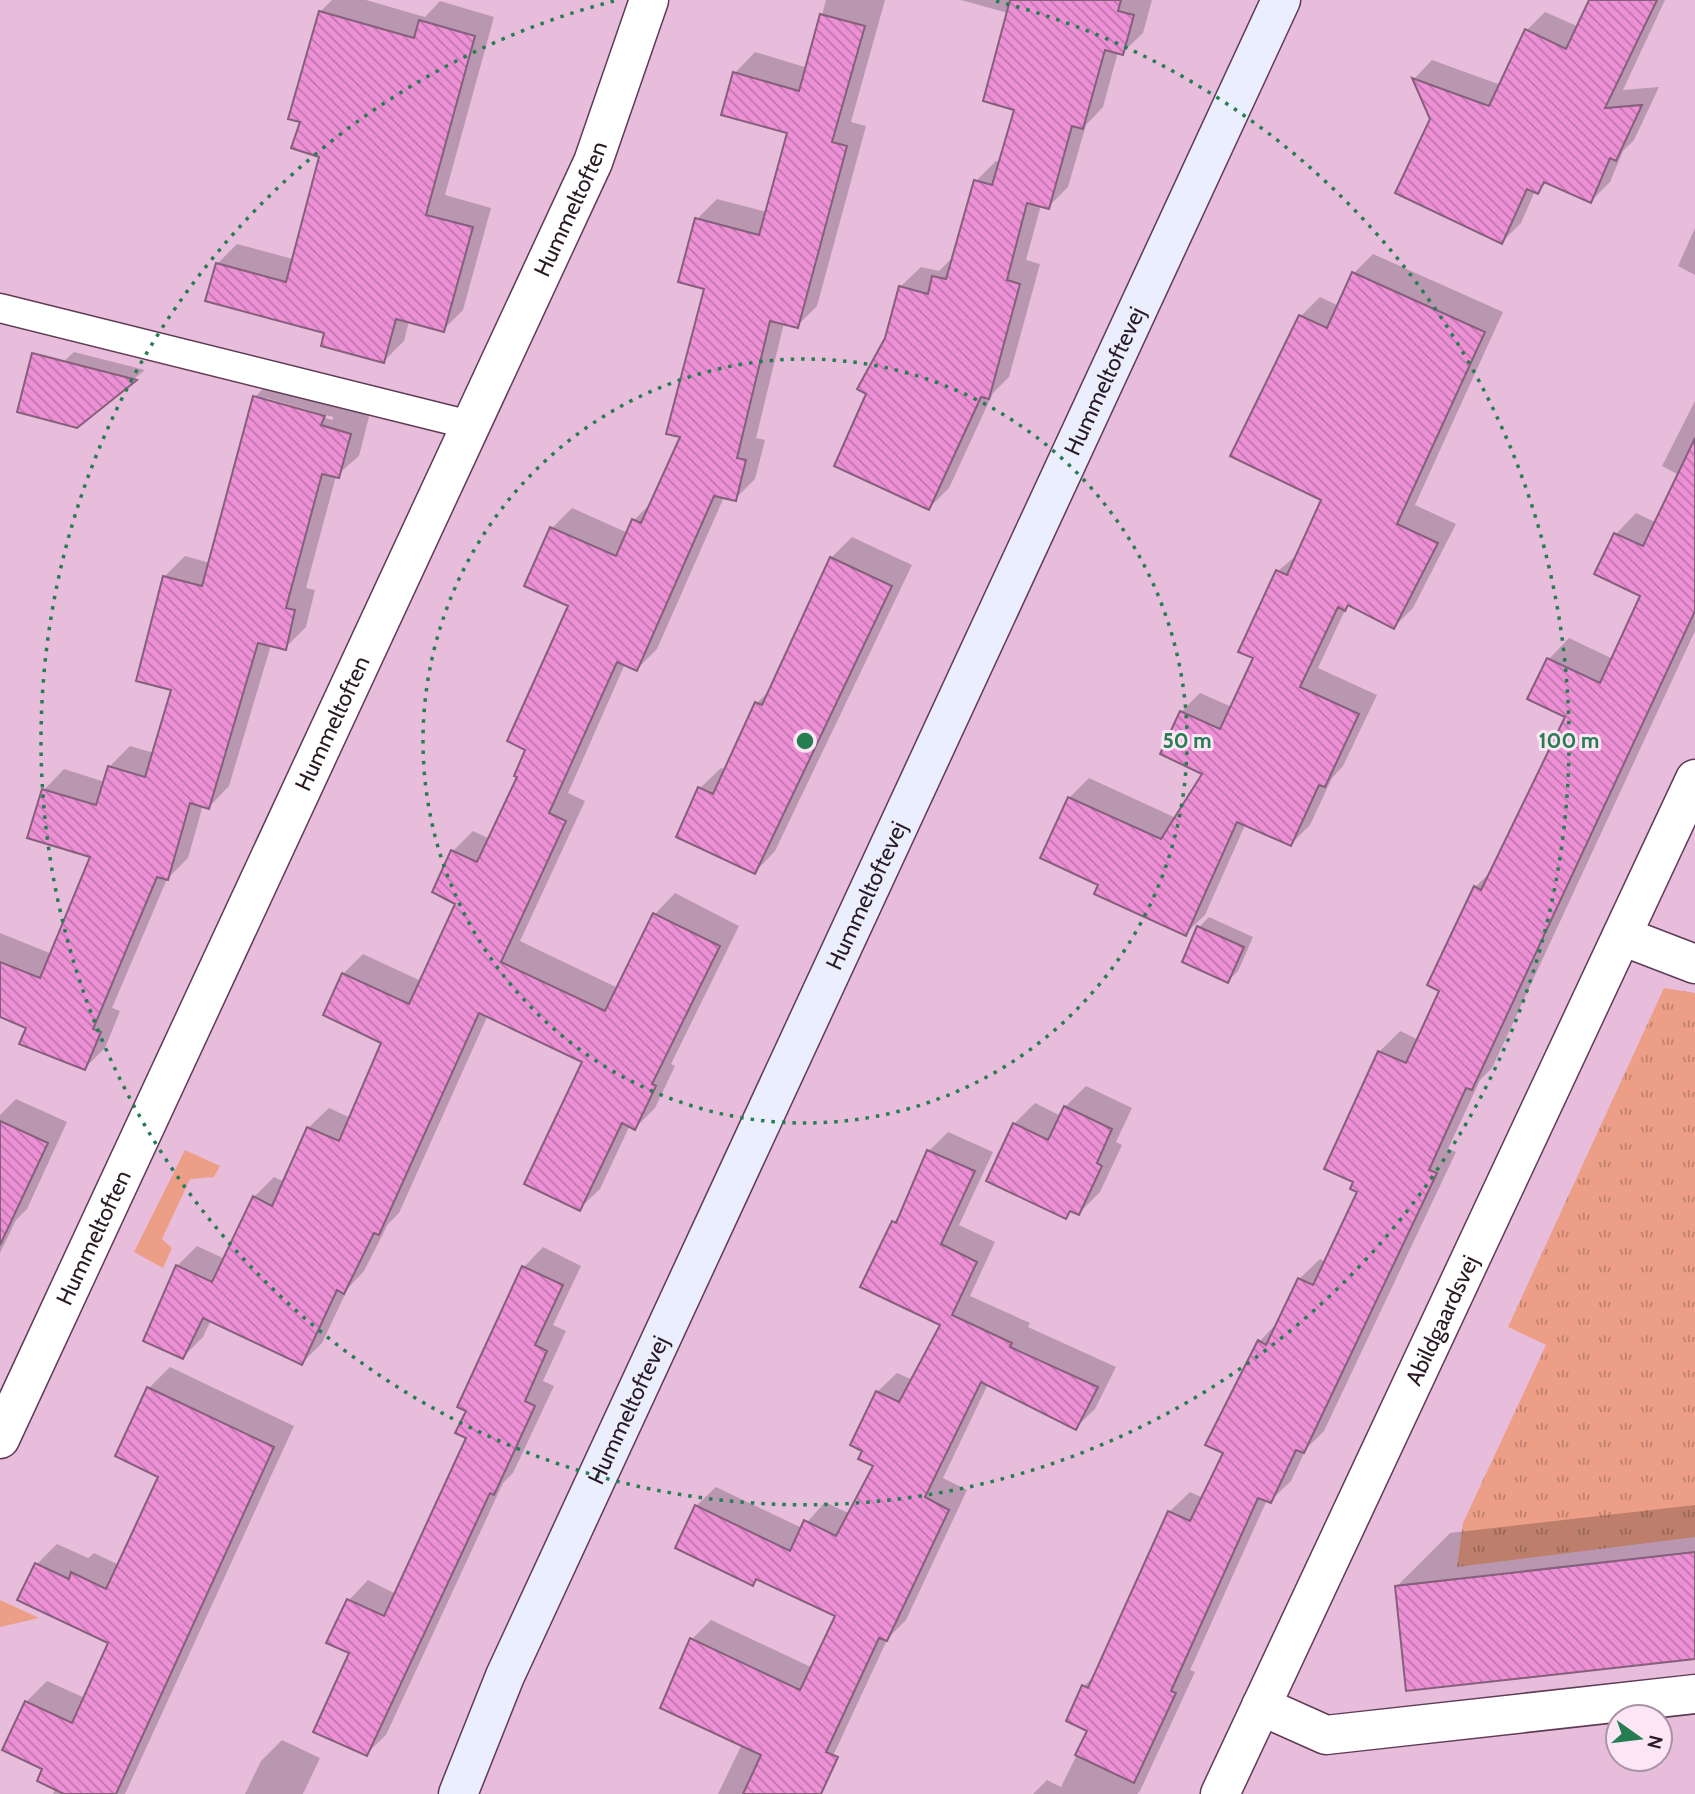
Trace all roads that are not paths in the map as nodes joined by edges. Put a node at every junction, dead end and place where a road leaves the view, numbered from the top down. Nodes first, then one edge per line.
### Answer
1 (649, 0) edge
2 (1281, 0) edge
3 (0, 308) edge
4 (471, 425) junction
5 (1695, 779) edge
6 (1622, 936) junction
7 (1695, 964) edge
8 (0, 1439) edge
9 (1695, 1694) edge
10 (1261, 1706) junction
11 (458, 1794) edge
12 (1220, 1794) edge

1 - 4 street, Hummeltoften
2 - 11 street, Hummeltoftevej
3 - 4 lane
4 - 8 street, Hummeltoften
5 - 6 street, Abildgaardsvej
6 - 7 street
6 - 10 street, Abildgaardsvej
9 - 10 street
10 - 12 street, Abildgaardsvej

